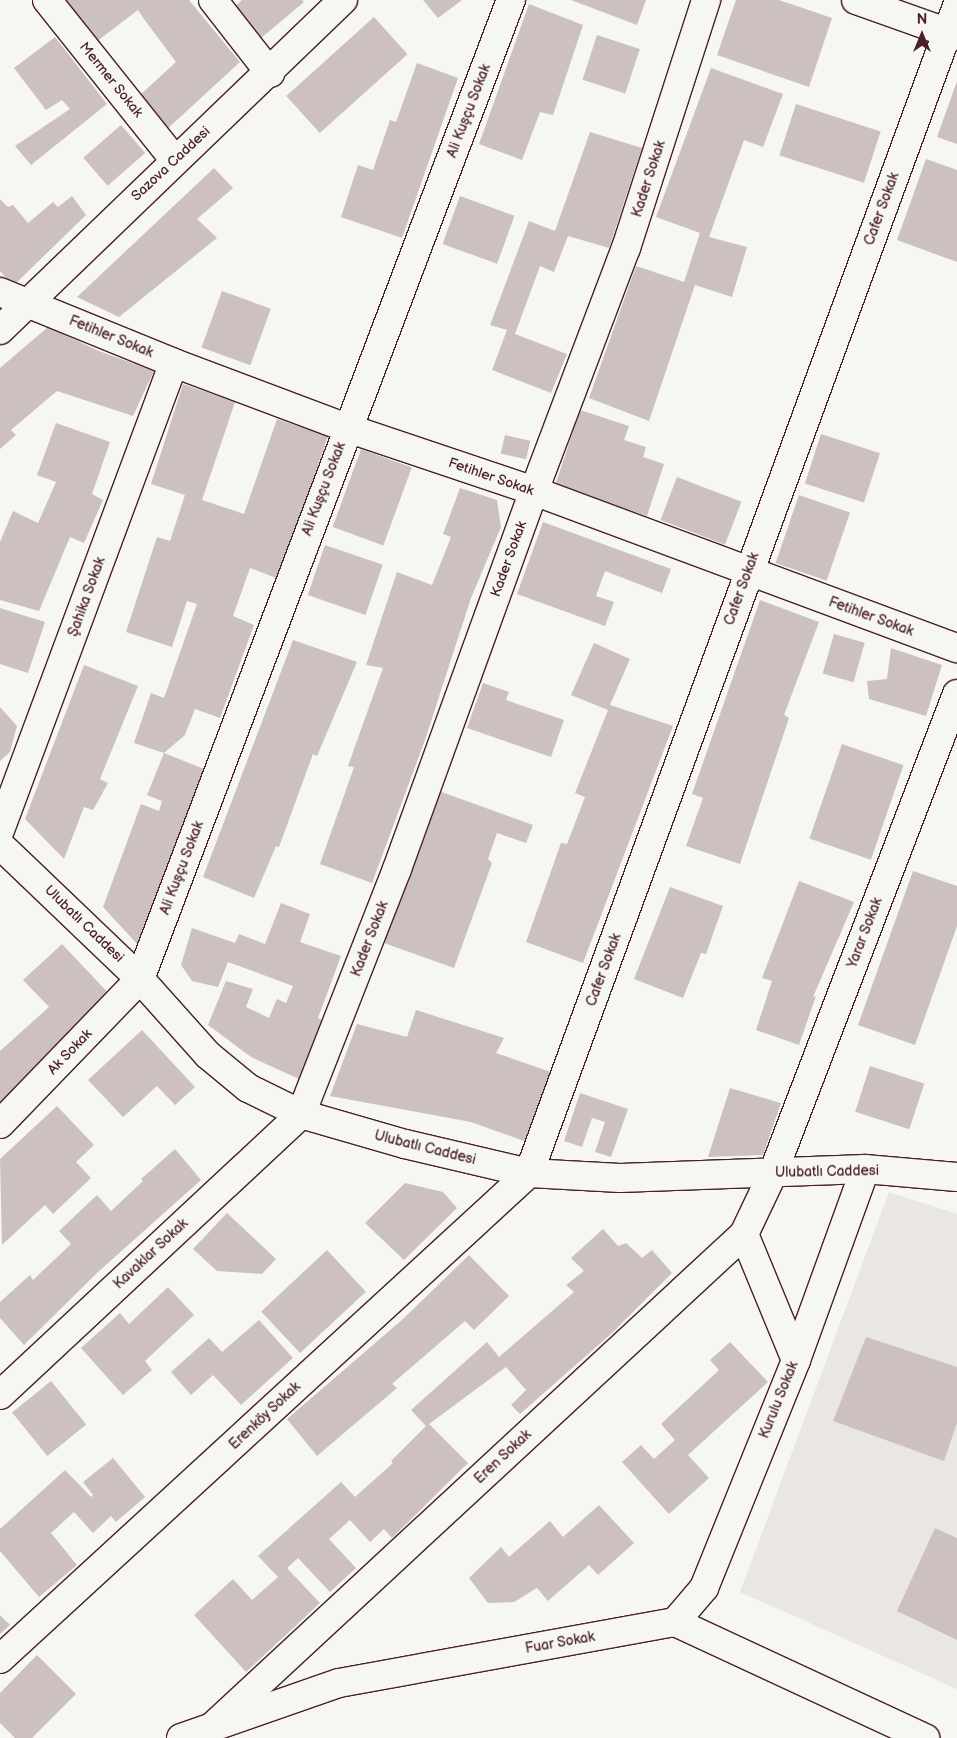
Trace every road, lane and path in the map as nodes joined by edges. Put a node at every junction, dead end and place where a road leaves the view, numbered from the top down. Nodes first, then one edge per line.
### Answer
1 (47, 0) edge
2 (213, 0) edge
3 (343, 0) edge
4 (511, 0) edge
5 (706, 0) edge
6 (856, 0) edge
7 (957, 6) edge
8 (952, 34) edge
9 (270, 73) junction
10 (174, 159) junction
11 (0, 292) edge
12 (25, 303) junction
13 (0, 330) edge
14 (174, 363) junction
15 (347, 428) junction
16 (534, 492) junction
17 (749, 572) junction
18 (957, 648) edge
19 (957, 694) edge
20 (0, 830) edge
21 (0, 845) edge
22 (140, 979) junction
23 (301, 1114) junction
24 (0, 1124) edge
25 (865, 1169) junction
26 (529, 1173) junction
27 (773, 1173) junction
28 (957, 1177) edge
29 (744, 1234) junction
30 (796, 1360) junction
31 (0, 1395) edge
32 (675, 1622) junction
33 (0, 1659) edge
34 (212, 1727) junction
35 (181, 1738) edge
36 (925, 1738) edge

1 - 10 street, Mermer Sokak
2 - 9 street
3 - 9 street, Sazova Caddesi
4 - 15 street, Ali Kuşçu Sokak
5 - 16 street, Kader Sokak
6 - 8 street
7 - 8 street, Cafer Sokak
8 - 17 street, Cafer Sokak
9 - 10 street, Sazova Caddesi
10 - 12 street, Sazova Caddesi
11 - 12 street, Fetihler Sokak
12 - 13 street, Sazova Caddesi
12 - 14 street, Fetihler Sokak
14 - 15 street, Fetihler Sokak
14 - 20 street, Şahika Sokak
15 - 16 street, Fetihler Sokak
15 - 22 street, Ali Kuşçu Sokak
16 - 17 street, Fetihler Sokak
16 - 23 street, Kader Sokak
17 - 18 street, Fetihler Sokak
17 - 26 street, Cafer Sokak
19 - 27 street, Yarar Sokak
21 - 22 street, Ulubatlı Caddesi
22 - 23 street, Ulubatlı Caddesi
22 - 24 street, Ak Sokak
23 - 26 street, Ulubatlı Caddesi
23 - 31 street, Kavaklar Sokak
25 - 27 street, Ulubatlı Caddesi
25 - 28 street, Ulubatlı Caddesi
25 - 30 street, Kurulu Sokak
26 - 27 street, Ulubatlı Caddesi
26 - 33 street, Erenköy Sokak
27 - 29 street, Eren Sokak
29 - 30 street
29 - 34 street, Eren Sokak
30 - 32 street, Kurulu Sokak
32 - 34 street, Fuar Sokak
32 - 36 street
34 - 35 street, Fuar Sokak

